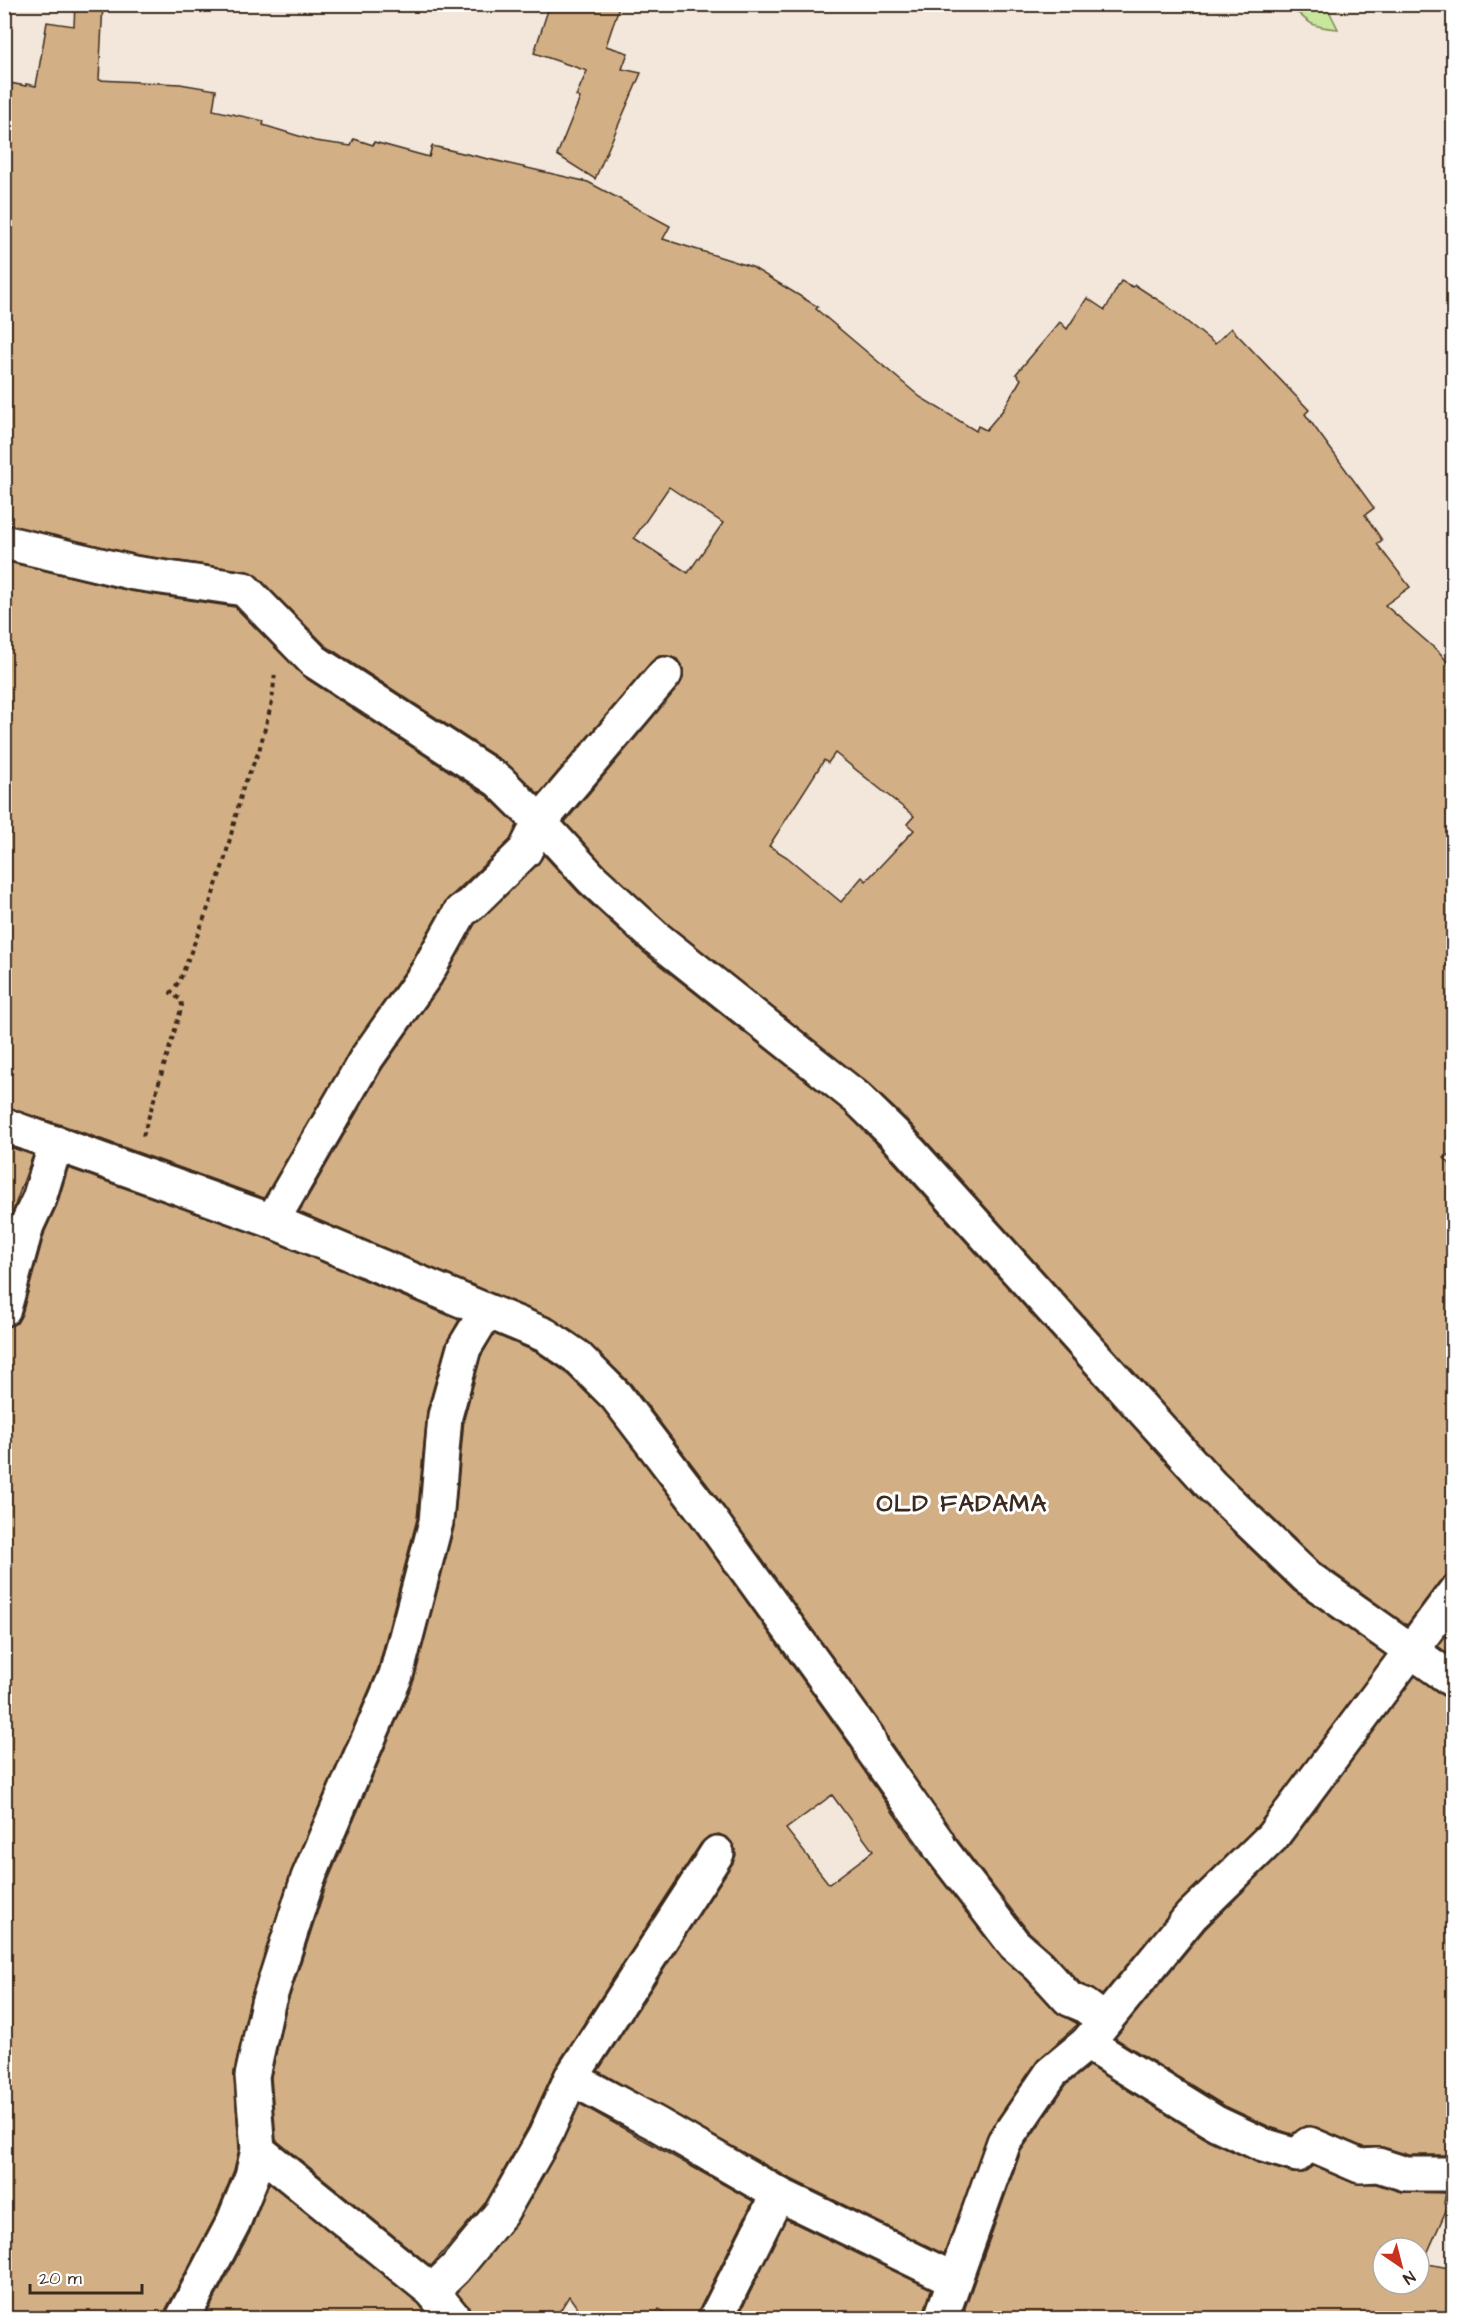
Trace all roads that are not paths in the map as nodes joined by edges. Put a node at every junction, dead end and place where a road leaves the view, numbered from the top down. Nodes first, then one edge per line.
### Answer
1 (4, 542) edge
2 (665, 674) dead end
3 (539, 823) junction
4 (4, 1125) edge
5 (56, 1143) junction
6 (272, 1221) junction
7 (4, 1309) edge
8 (486, 1312) junction
9 (1454, 1593) edge
10 (1412, 1650) junction
11 (1454, 1681) edge
12 (717, 1853) dead end
13 (1095, 2031) junction
14 (571, 2078) junction
15 (258, 2150) junction
16 (1454, 2174) edge
17 (778, 2194) junction
18 (953, 2278) junction
19 (432, 2291) junction
20 (183, 2319) edge
21 (454, 2319) edge
22 (716, 2319) edge
23 (941, 2319) edge

1 - 3 street
2 - 3 street
3 - 6 street
3 - 10 street
4 - 5 street
5 - 6 street
5 - 7 street
6 - 8 street
8 - 13 street
8 - 15 street
9 - 10 street
10 - 11 street
10 - 13 street
12 - 14 street
13 - 16 street
13 - 18 street
14 - 17 street
14 - 19 street
15 - 19 street
15 - 20 street
17 - 18 street
17 - 22 street
18 - 23 street
19 - 21 street

